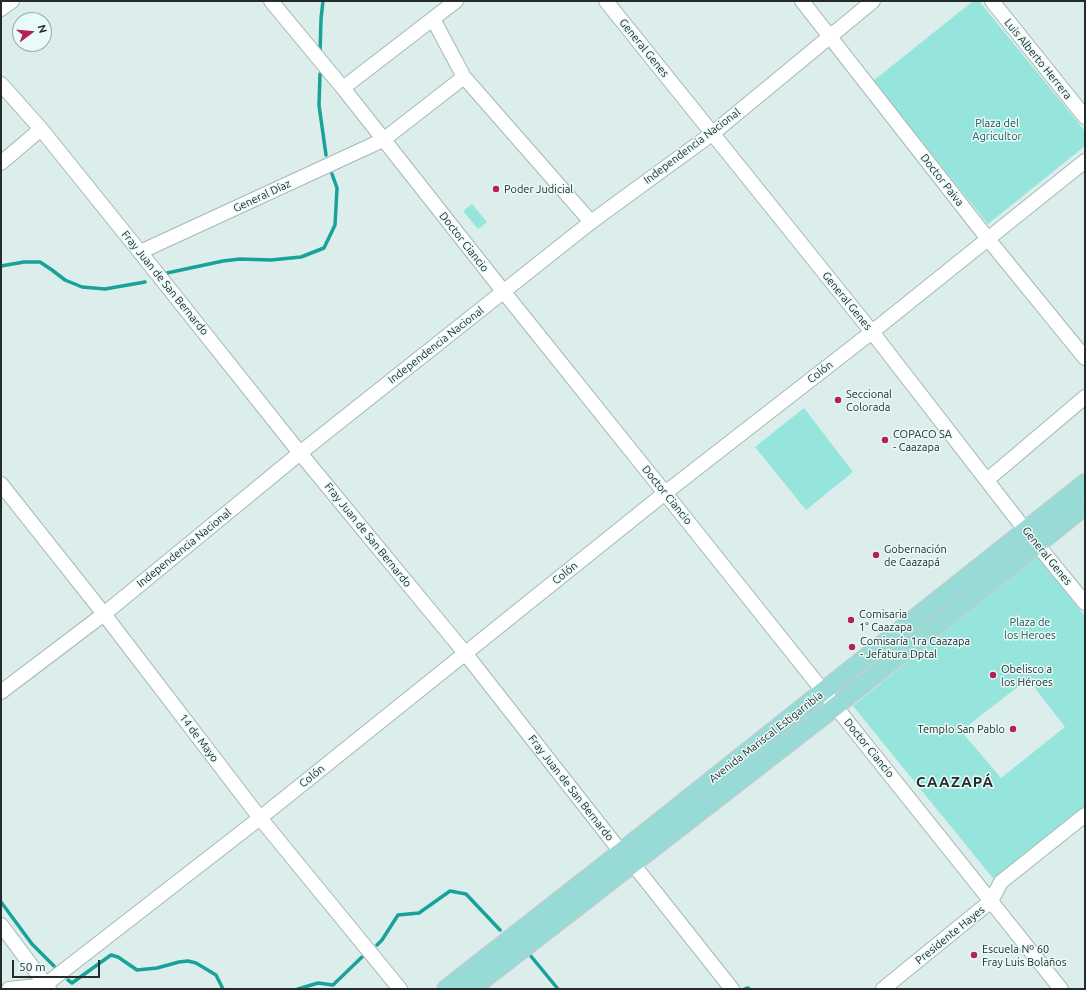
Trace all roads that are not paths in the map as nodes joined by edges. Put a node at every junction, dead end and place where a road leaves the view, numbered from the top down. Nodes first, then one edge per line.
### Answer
1 (12, 1) edge
2 (271, 1) edge
3 (456, 1) edge
4 (606, 1) edge
5 (802, 1) edge
6 (873, 1) edge
7 (992, 1) edge
8 (1, 9) edge
9 (434, 19) junction
10 (829, 36) junction
11 (464, 77) junction
12 (1, 84) edge
13 (343, 88) junction
14 (1085, 117) edge
15 (41, 129) junction
16 (713, 132) junction
17 (383, 140) junction
18 (1085, 161) edge
19 (1, 163) edge
20 (591, 222) junction
21 (988, 239) junction
22 (140, 252) junction
23 (503, 291) junction
24 (872, 332) junction
25 (1085, 358) edge
26 (1085, 397) edge
27 (300, 453) junction
28 (987, 480) junction
29 (1085, 483) edge
30 (1, 484) edge
31 (665, 493) junction
32 (1085, 506) edge
33 (1026, 531) junction
34 (1038, 545) junction
35 (1085, 603) edge
36 (104, 614) junction
37 (465, 653) junction
38 (823, 691) junction
39 (1, 692) edge
40 (836, 706) junction
41 (1085, 815) edge
42 (260, 818) junction
43 (627, 858) junction
44 (991, 901) junction
45 (1, 925) edge
46 (47, 987) edge
47 (9, 989) edge
48 (400, 989) edge
49 (446, 989) edge
50 (471, 989) edge
51 (732, 989) edge
52 (883, 989) edge
53 (1061, 989) edge

1 - 8 street
2 - 13 street, Doctor Ciancio
3 - 9 street
4 - 16 street, General Genes
5 - 10 street, Doctor Paiva
6 - 10 street, Independencia Nacional
7 - 14 street, Luis Alberto Herrera
9 - 11 street
9 - 13 street
10 - 16 street, Independencia Nacional
10 - 21 street, Doctor Paiva
11 - 17 street, General Díaz
11 - 20 street
12 - 15 street, Fray Juan de San Bernardo
13 - 17 street, Doctor Ciancio
15 - 19 street
15 - 22 street, Fray Juan de San Bernardo
16 - 20 street, Independencia Nacional
16 - 24 street, General Genes
17 - 22 street, General Díaz
17 - 23 street, Doctor Ciancio
18 - 21 street, Colón
20 - 23 street, Independencia Nacional
21 - 24 street, Colón
21 - 25 street, Doctor Paiva
22 - 27 street, Fray Juan de San Bernardo
23 - 27 street, Independencia Nacional
23 - 31 street, Doctor Ciancio
24 - 28 street, General Genes
24 - 31 street, Colón
26 - 28 street
27 - 36 street, Independencia Nacional
27 - 37 street, Fray Juan de San Bernardo
28 - 33 street, General Genes
29 - 33 main road, Avenida Mariscal Estigarribia
30 - 36 street, 14 de Mayo
31 - 37 street, Colón
31 - 38 street, Doctor Ciancio
32 - 34 main road, Avenida Mariscal Estigarribia
33 - 34 street, General Genes
33 - 38 main road, Avenida Mariscal Estigarribia
34 - 35 street, General Genes
34 - 40 main road, Avenida Mariscal Estigarribia
36 - 39 street, Independencia Nacional
36 - 42 street, 14 de Mayo
37 - 42 street, Colón
37 - 43 street, Fray Juan de San Bernardo
38 - 40 street, Doctor Ciancio
38 - 43 main road, Avenida Mariscal Estigarribia
40 - 43 main road, Avenida Mariscal Estigarribia
40 - 44 street, Doctor Ciancio
41 - 44 street, Presidente Hayes
42 - 46 street, Colón
42 - 48 street, 14 de Mayo
43 - 49 main road, Avenida Mariscal Estigarribia
43 - 50 main road, Avenida Mariscal Estigarribia
43 - 51 street, Fray Juan de San Bernardo
44 - 52 street, Presidente Hayes
44 - 53 street, Doctor Ciancio
45 - 46 street
46 - 47 street

